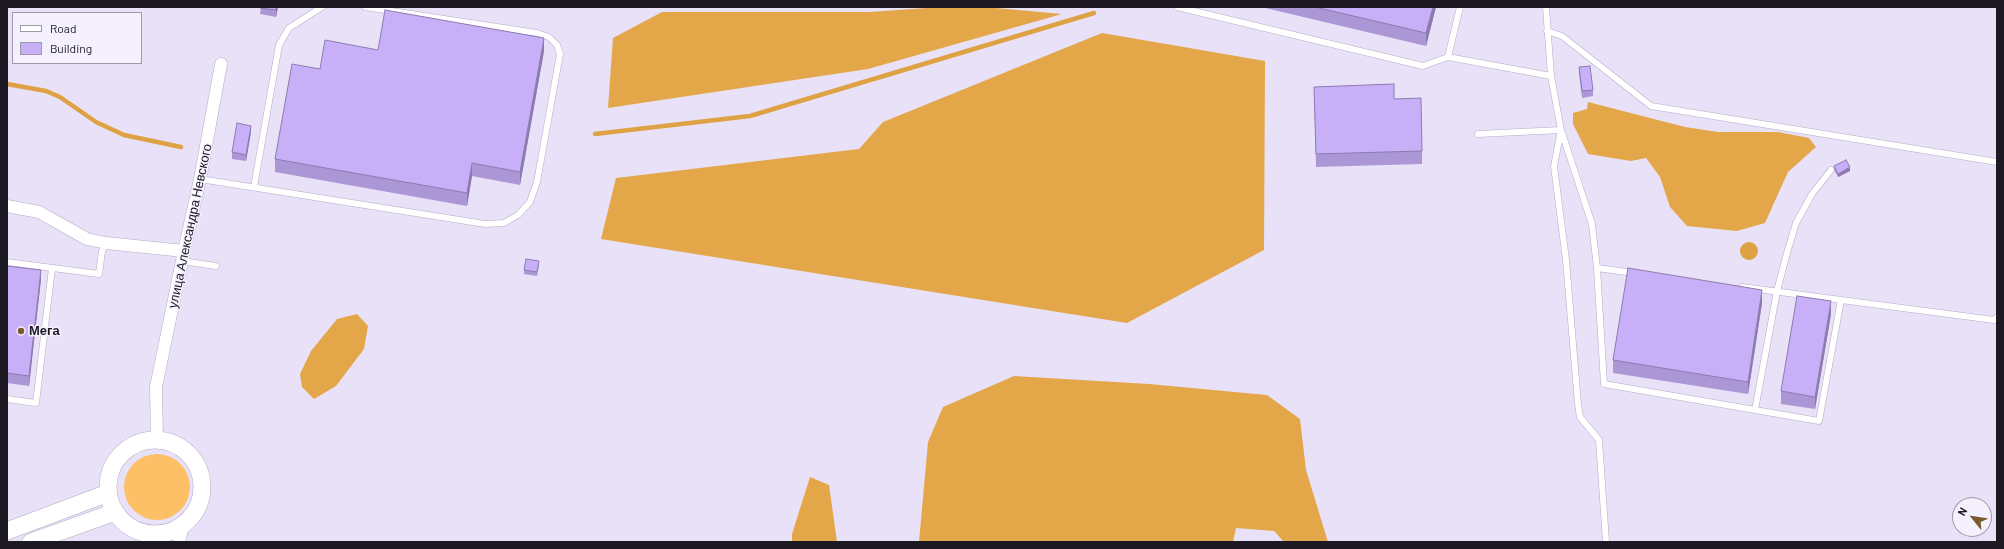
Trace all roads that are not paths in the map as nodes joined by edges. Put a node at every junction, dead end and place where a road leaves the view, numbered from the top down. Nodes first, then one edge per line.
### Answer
1 (322, 7) edge
2 (365, 7) edge
3 (1177, 7) edge
4 (1460, 7) edge
5 (1546, 7) edge
6 (377, 8) edge
7 (1547, 31) junction
8 (1448, 57) junction
9 (222, 64) dead end
10 (1551, 76) junction
11 (1561, 130) junction
12 (1478, 134) dead end
13 (1997, 162) edge
14 (1831, 170) dead end
15 (200, 179) junction
16 (254, 187) junction
17 (7, 206) edge
18 (106, 243) junction
19 (183, 256) junction
20 (7, 262) edge
21 (216, 266) dead end
22 (52, 268) junction
23 (1597, 268) junction
24 (1644, 274) edge
25 (1738, 286) edge
26 (1777, 292) junction
27 (1841, 300) junction
28 (1997, 317) edge
29 (7, 399) edge
30 (1755, 410) junction
31 (157, 440) junction
32 (108, 493) junction
33 (115, 512) junction
34 (183, 525) junction
35 (7, 531) edge
36 (146, 537) edge
37 (31, 542) edge
38 (179, 542) edge
39 (1606, 542) edge

1 - 16 lane
2 - 6 lane
3 - 8 lane
4 - 8 lane
5 - 7 lane
6 - 16 lane
7 - 10 lane
7 - 13 lane
8 - 10 lane
9 - 15 street, улица Александра Невского
10 - 11 lane
11 - 12 lane
11 - 23 lane
11 - 39 lane
14 - 26 lane
15 - 16 lane
15 - 19 street, улица Александра Невского
17 - 18 street
18 - 19 street
18 - 22 lane
19 - 21 lane
19 - 31 street, улица Александра Невского
20 - 22 lane
22 - 29 lane
23 - 24 lane
23 - 30 lane
25 - 26 lane
26 - 27 lane
26 - 30 lane
27 - 28 lane
27 - 30 lane
31 - 32 main road
31 - 34 main road
32 - 33 main road
32 - 35 main road
33 - 36 main road
33 - 37 main road
34 - 36 main road
34 - 38 street

